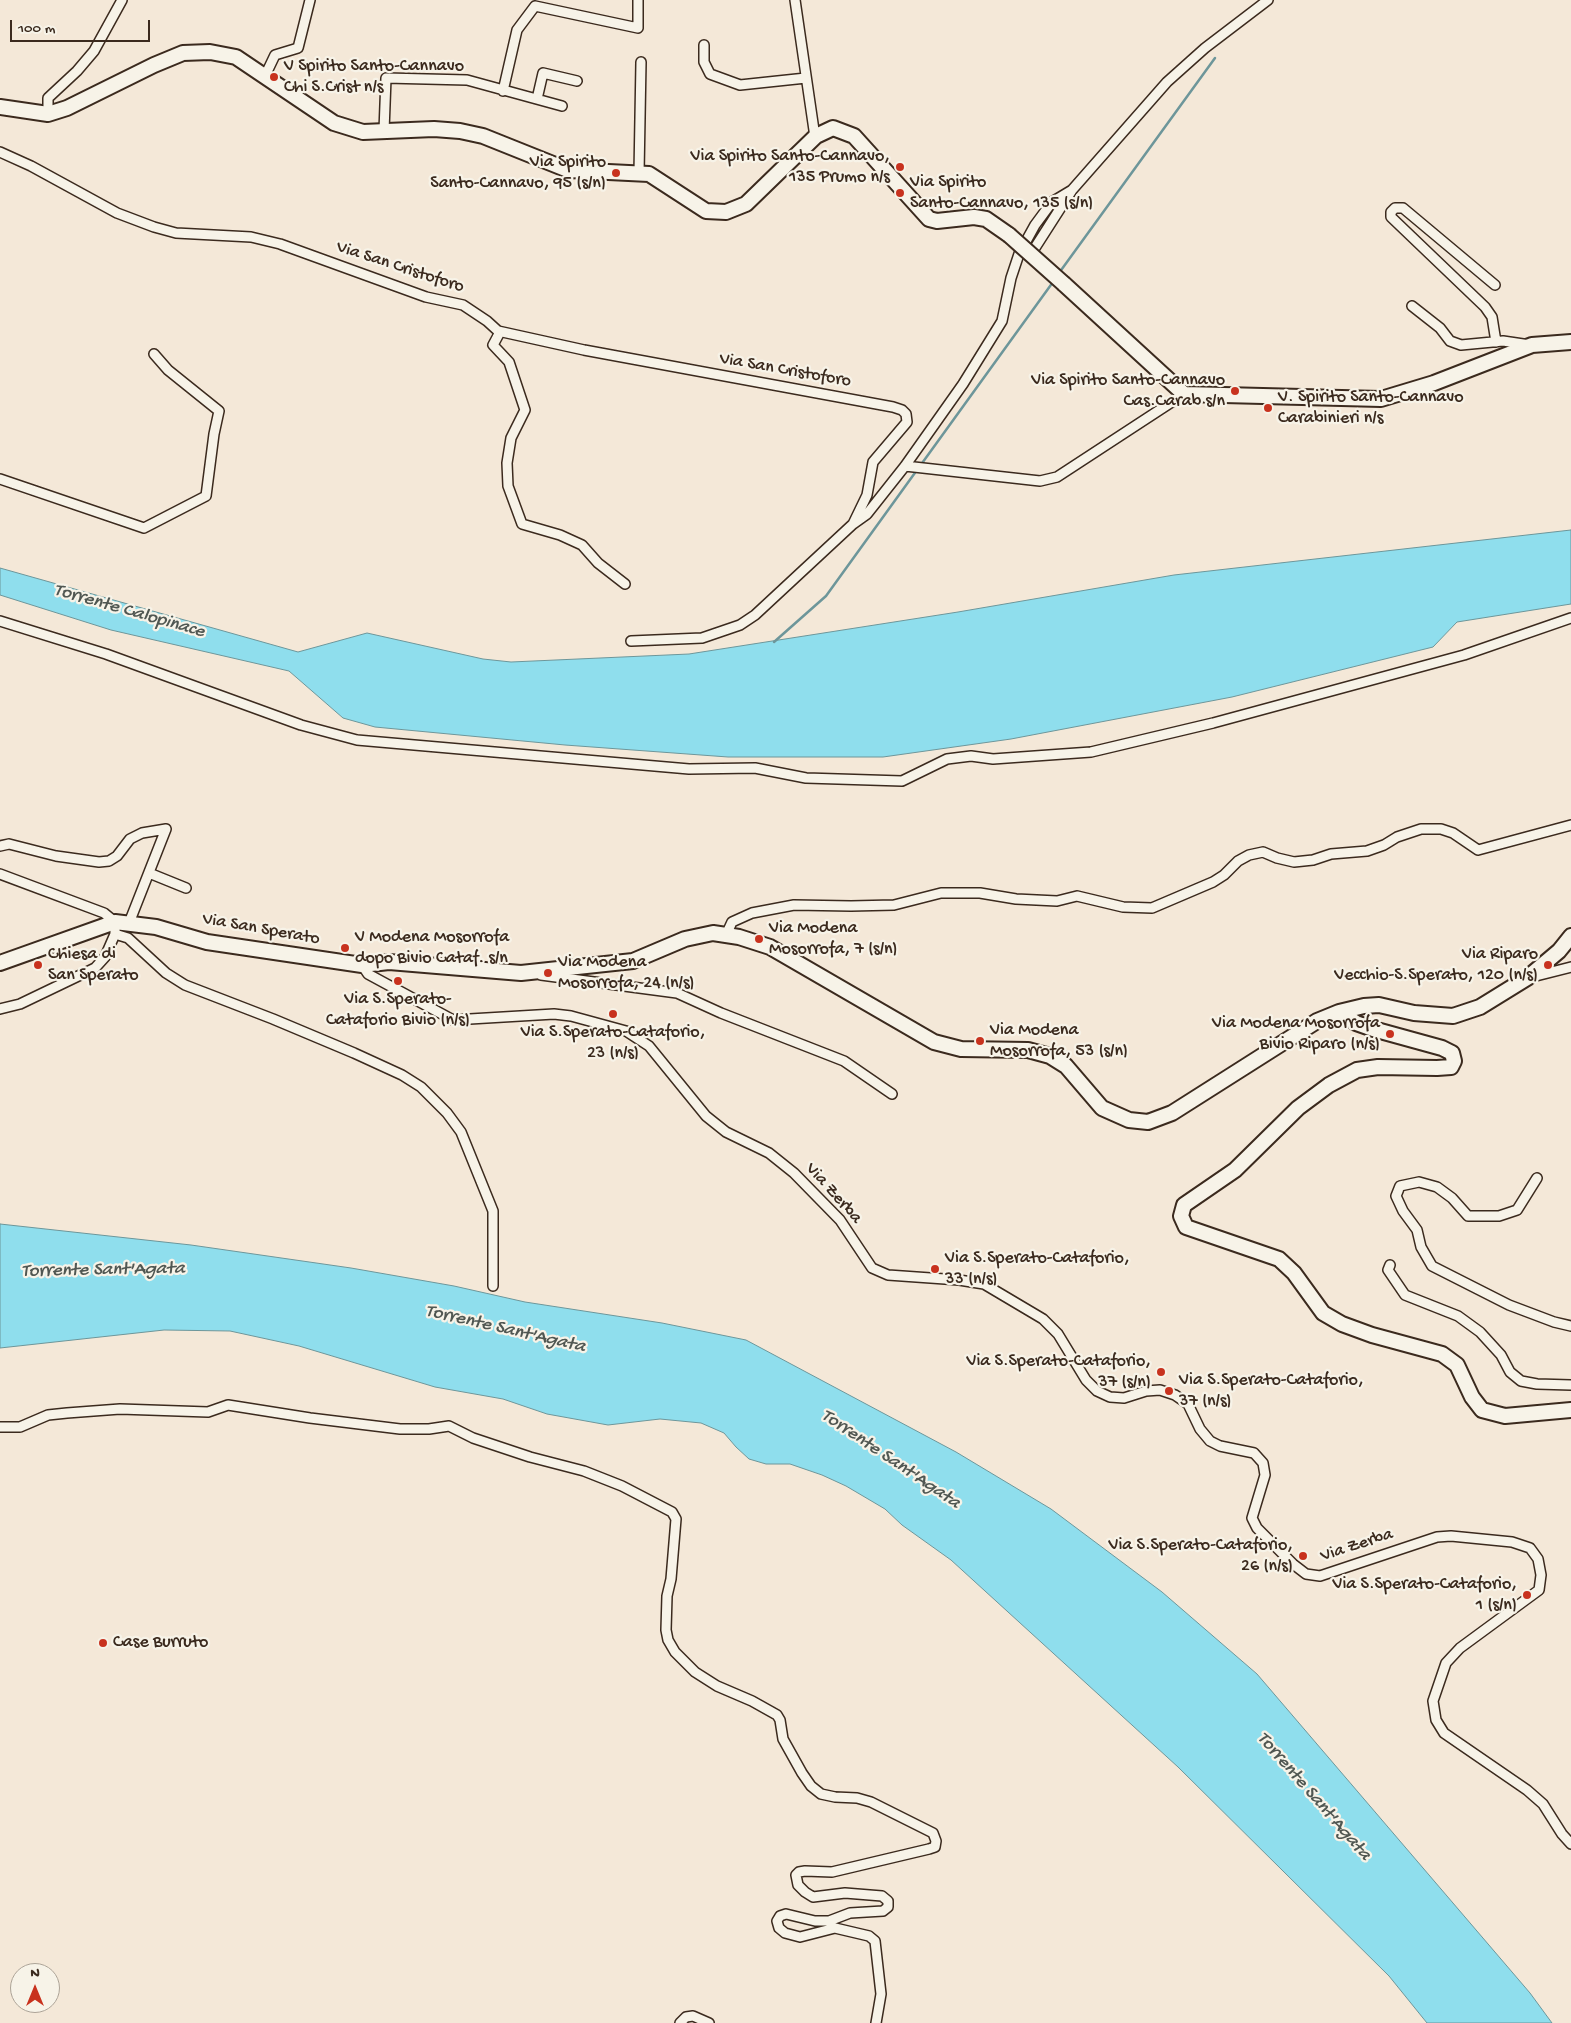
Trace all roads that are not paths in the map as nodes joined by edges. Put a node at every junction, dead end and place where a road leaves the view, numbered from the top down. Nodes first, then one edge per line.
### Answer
1 (122, 0) edge
2 (310, 0) edge
3 (638, 0) edge
4 (796, 0) edge
5 (1268, 0) edge
6 (704, 45) dead end
7 (641, 62) dead end
8 (265, 76) junction
9 (806, 78) junction
10 (577, 81) dead end
11 (503, 91) junction
12 (536, 100) junction
13 (562, 106) dead end
14 (0, 107) edge
15 (48, 114) junction
16 (384, 131) junction
17 (815, 137) junction
18 (0, 152) edge
19 (639, 173) junction
20 (1072, 190) junction
21 (1031, 254) junction
22 (1495, 285) dead end
23 (1412, 306) dead end
24 (500, 332) junction
25 (1496, 342) junction
26 (1571, 342) edge
27 (1532, 345) junction
28 (154, 354) dead end
29 (1184, 394) junction
30 (909, 466) junction
31 (0, 479) edge
32 (853, 524) junction
33 (625, 584) dead end
34 (1571, 618) edge
35 (0, 621) edge
36 (631, 641) dead end
37 (1571, 825) edge
38 (0, 846) edge
39 (149, 873) junction
40 (0, 874) edge
41 (186, 888) dead end
42 (120, 926) junction
43 (726, 935) junction
44 (1571, 936) edge
45 (0, 963) edge
46 (362, 965) junction
47 (1571, 967) edge
48 (522, 973) junction
49 (1526, 978) junction
50 (0, 1009) edge
51 (1339, 1012) junction
52 (892, 1094) dead end
53 (1537, 1178) dead end
54 (1390, 1265) dead end
55 (493, 1286) dead end
56 (1571, 1326) edge
57 (1571, 1385) edge
58 (1571, 1410) edge
59 (0, 1427) edge
60 (1571, 1844) edge
61 (680, 2023) edge
62 (709, 2023) edge
63 (876, 2023) edge

1 - 15 street
2 - 8 street
3 - 11 street
4 - 9 street
5 - 20 street
6 - 9 street
7 - 19 street
8 - 15 street
8 - 16 street
9 - 17 street
10 - 12 street
11 - 12 street
11 - 16 street
12 - 13 street
14 - 15 street
16 - 19 street
17 - 19 street
17 - 21 street, bridge
18 - 24 street, Via San Cristoforo
20 - 21 street
20 - 30 street
21 - 29 street, bridge
22 - 25 street
23 - 25 street
24 - 32 street, Via San Cristoforo
24 - 33 street
25 - 27 street
26 - 27 street
27 - 29 street
28 - 31 street
29 - 30 street
30 - 32 street
32 - 36 street
34 - 35 street
37 - 43 street
38 - 39 street
39 - 41 street
39 - 42 street
40 - 42 street
42 - 45 street
42 - 46 street, Via San Sperato
42 - 50 street
42 - 55 street
43 - 48 street, Via San Sperato
43 - 51 street, Via San Sperato
44 - 49 street, Via San Sperato
46 - 48 street, Via San Sperato
46 - 60 street, Via Zerba
47 - 49 street
48 - 52 street
49 - 51 street, Via San Sperato
51 - 58 street
53 - 56 street
54 - 57 street
59 - 63 street
61 - 62 street

